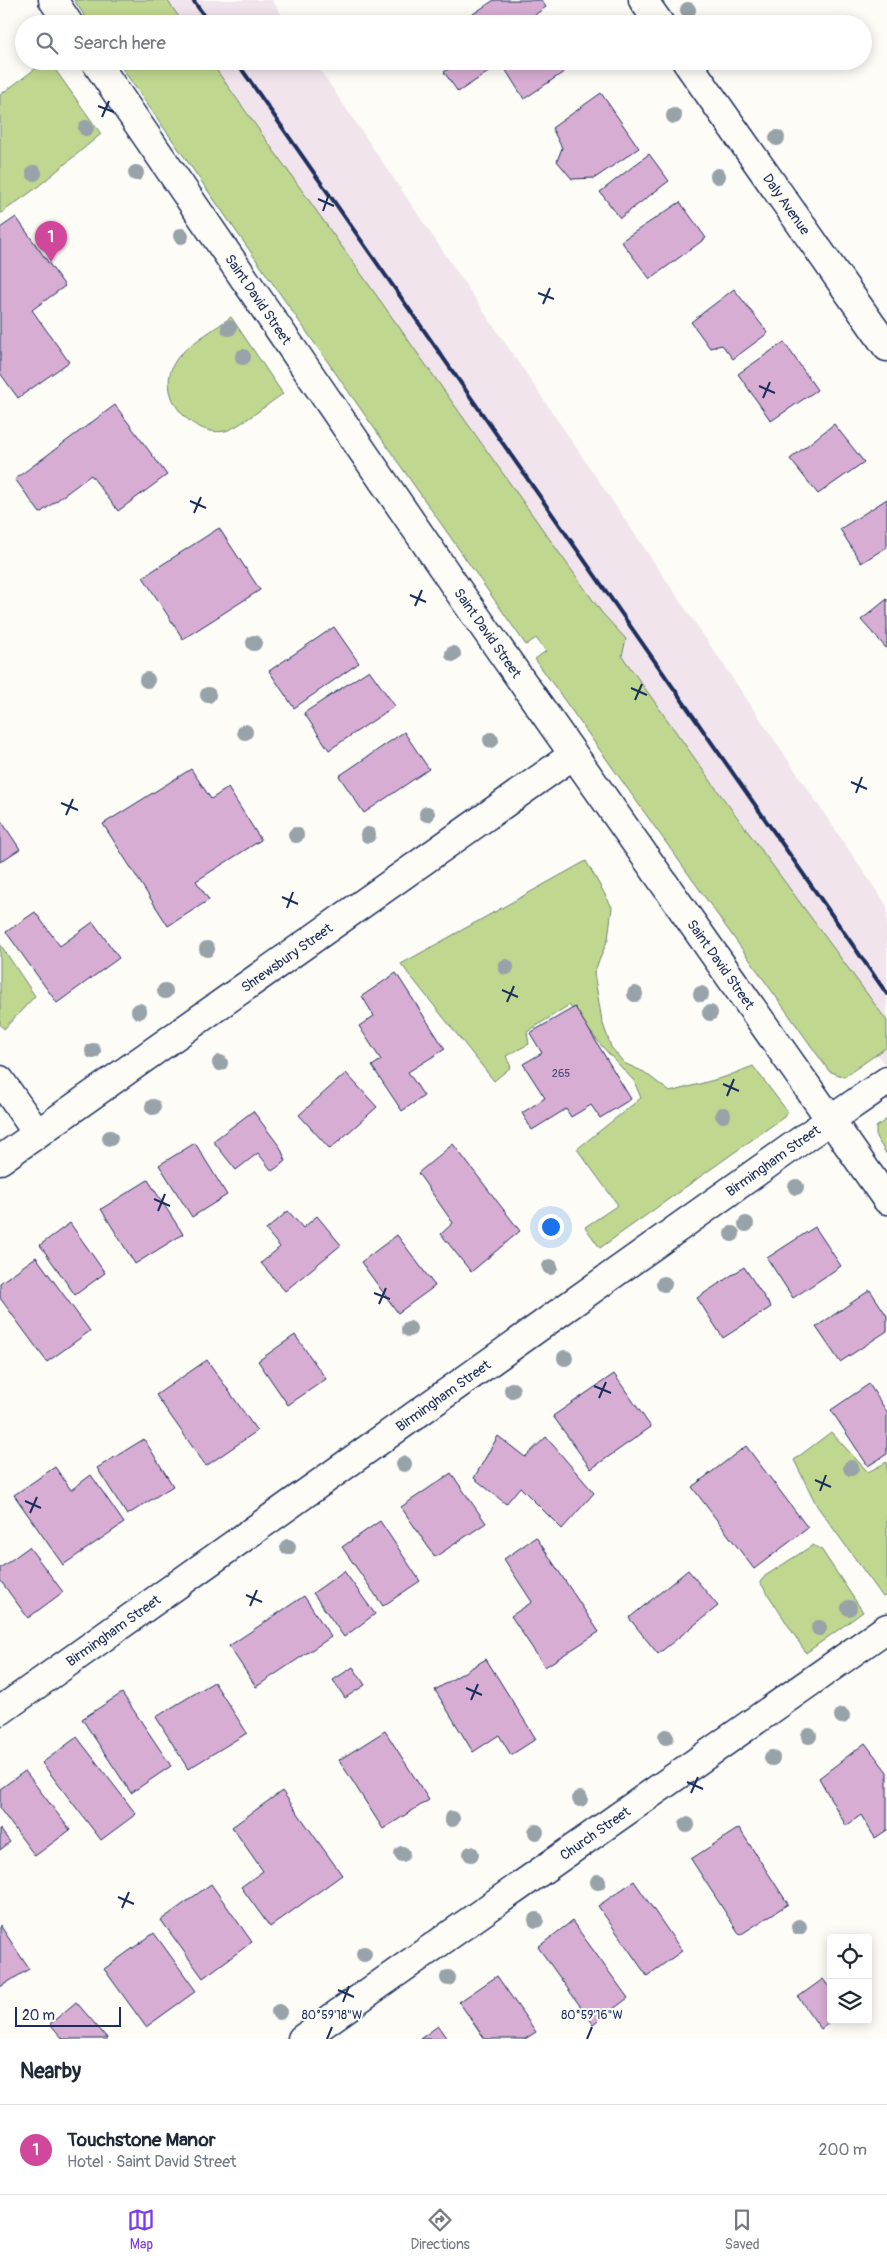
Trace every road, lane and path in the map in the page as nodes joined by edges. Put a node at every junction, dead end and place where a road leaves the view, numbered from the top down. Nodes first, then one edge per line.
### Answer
1 (53, 0) edge
2 (643, 0) edge
3 (63, 15) edge
4 (654, 15) edge
5 (101, 70) edge
6 (692, 70) edge
7 (887, 347) edge
8 (573, 756) junction
9 (0, 1080) edge
10 (887, 1081) edge
11 (830, 1120) junction
12 (37, 1133) junction
13 (0, 1160) edge
14 (887, 1200) edge
15 (887, 1628) edge
16 (0, 1712) edge
17 (302, 2039) edge

1 - 3 street
2 - 4 street
5 - 8 street, Saint David Street
6 - 7 street, Daly Avenue
8 - 11 street, Saint David Street
8 - 12 street, Shrewsbury Street
9 - 12 street
10 - 11 street, Birmingham Street
11 - 14 street, Saint David Street
11 - 16 street, Birmingham Street
12 - 13 street, Shrewsbury Street
15 - 17 street, Church Street

